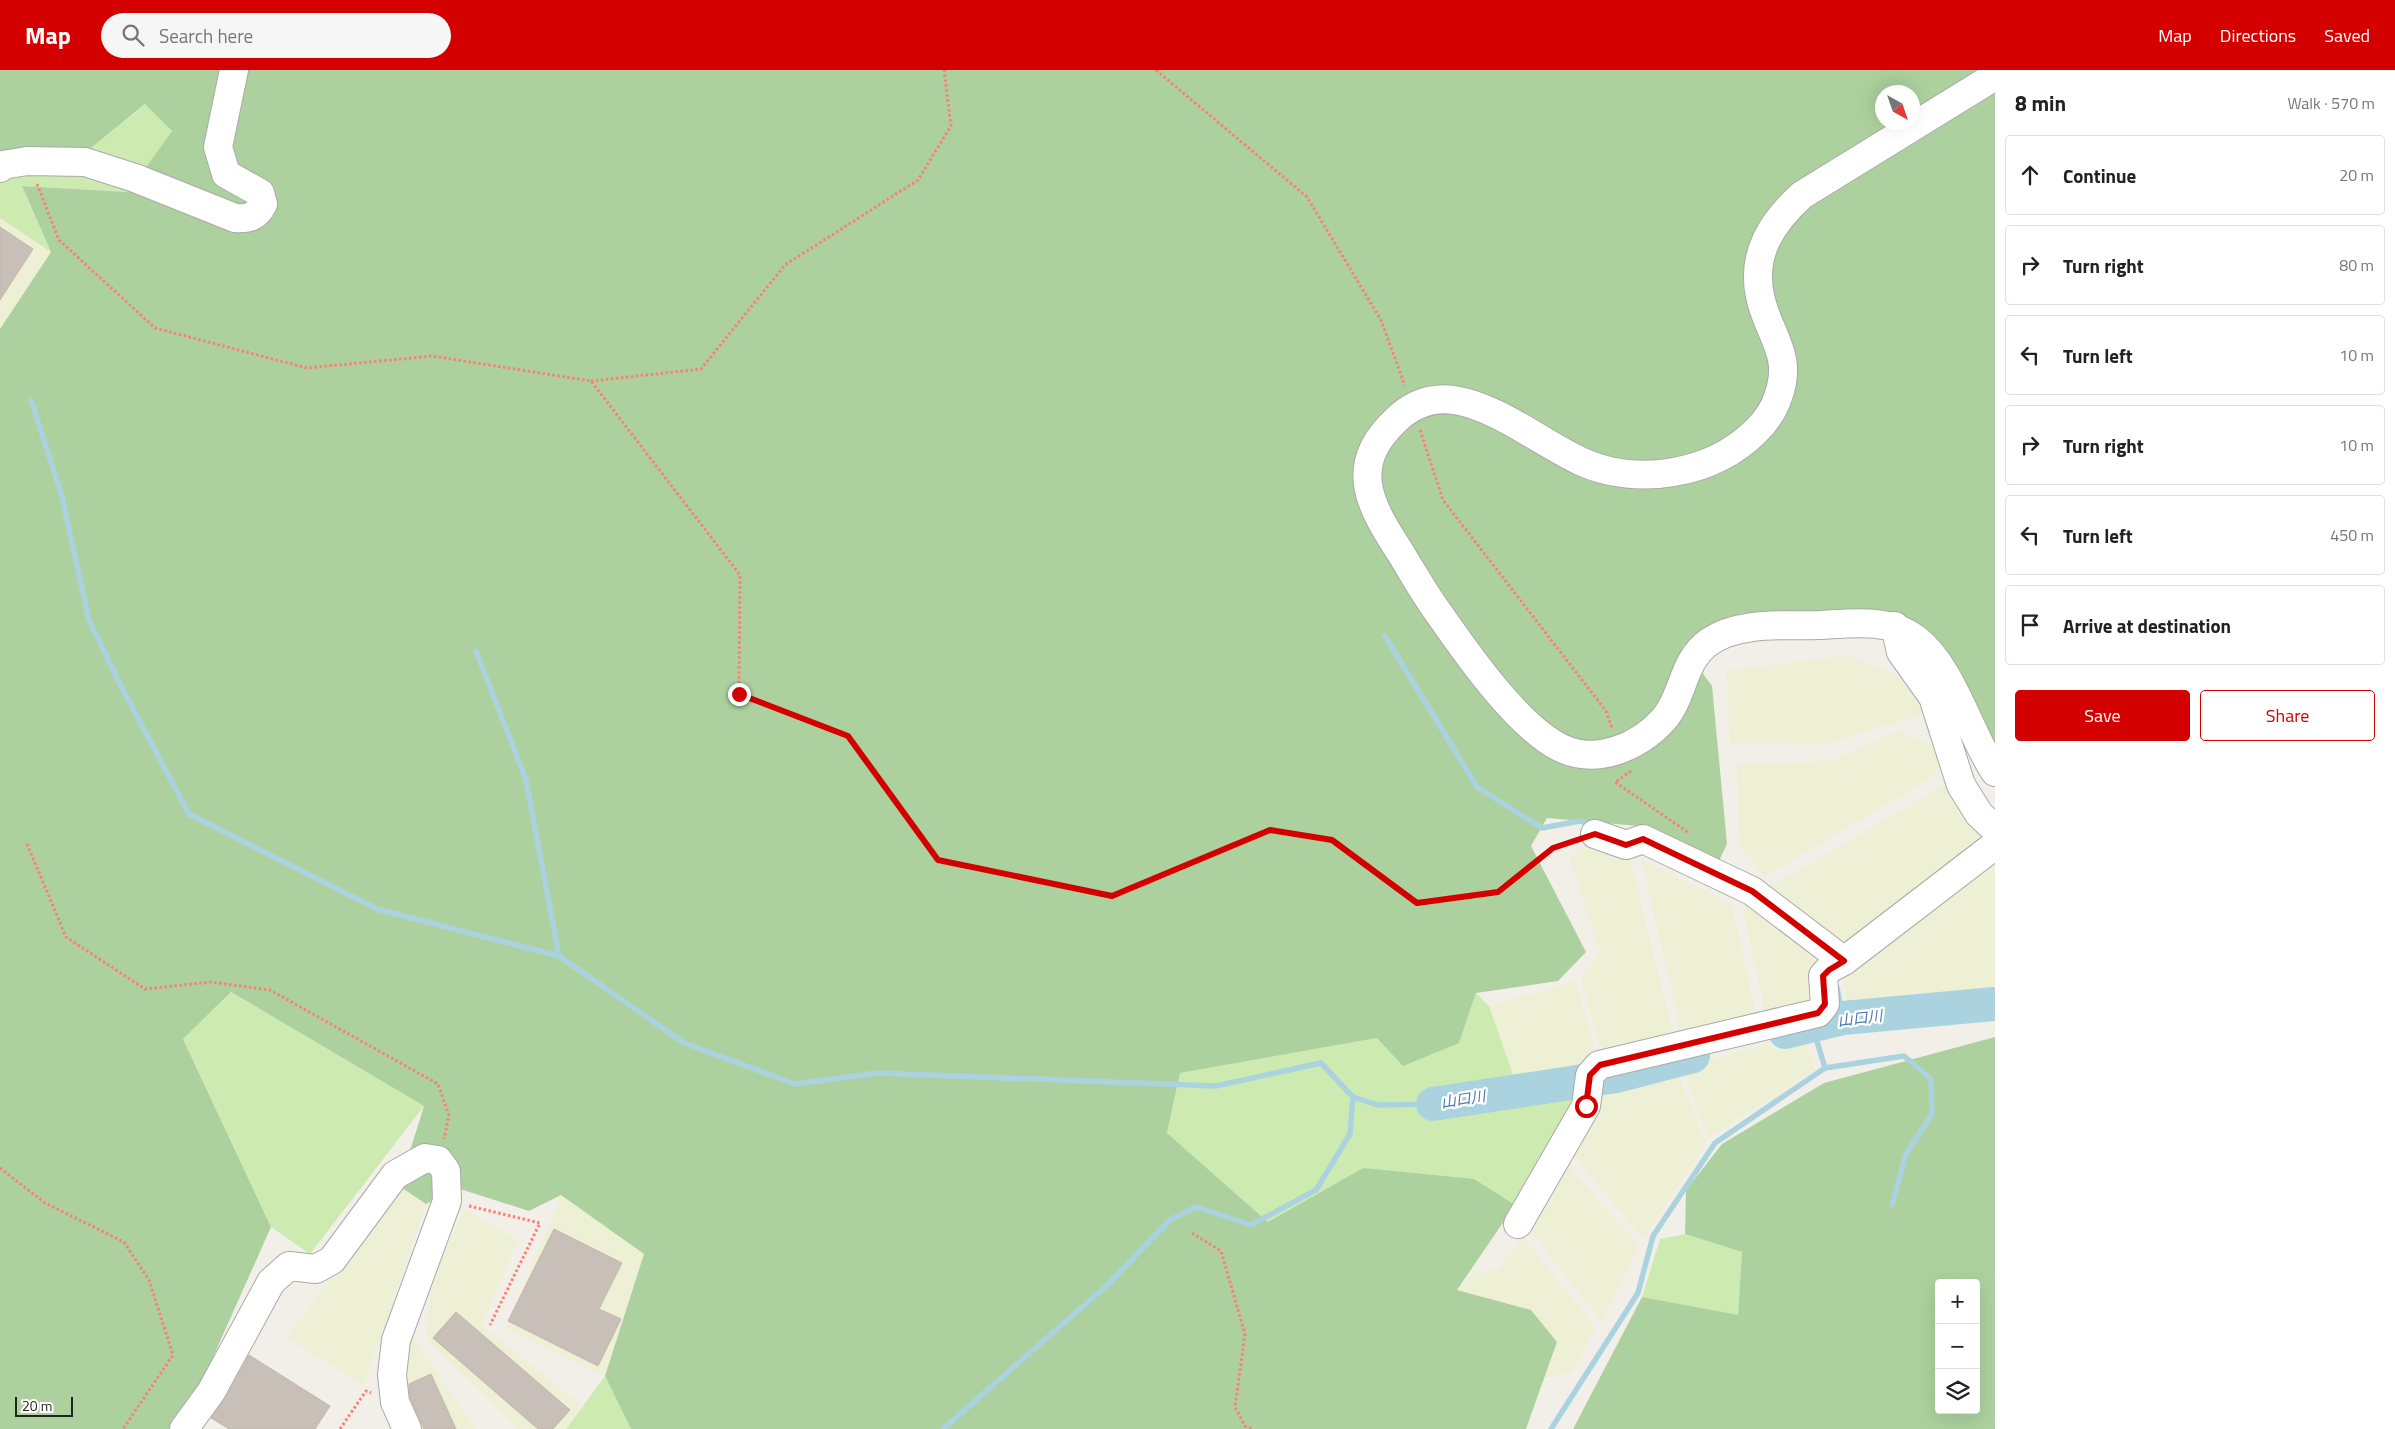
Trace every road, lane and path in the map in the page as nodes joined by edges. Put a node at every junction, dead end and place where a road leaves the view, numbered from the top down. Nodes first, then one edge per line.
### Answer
1 (234, 70) edge
2 (944, 70) edge
3 (1995, 76) edge
4 (8, 164) edge
5 (591, 381) junction
6 (1895, 626) junction
7 (1639, 765) dead end
8 (1995, 772) edge
9 (1995, 829) edge
10 (1595, 834) joint
11 (1693, 836) dead end
12 (27, 844) dead end
13 (1995, 845) edge
14 (1844, 961) junction
15 (438, 1160) junction
16 (0, 1168) edge
17 (447, 1201) junction
18 (1518, 1224) dead end
19 (1192, 1233) dead end
20 (490, 1325) dead end
21 (395, 1402) junction
22 (123, 1429) edge
23 (184, 1429) edge
24 (340, 1429) edge
25 (407, 1429) edge
26 (1253, 1429) edge

1 - 4 street
2 - 5 path
3 - 6 street
4 - 5 path
5 - 10 path
6 - 8 street
6 - 9 street
7 - 11 path
10 - 14 street
12 - 15 path
13 - 14 street
14 - 18 street
15 - 17 street
15 - 23 street
16 - 22 path
17 - 20 path
17 - 21 street
19 - 26 path
21 - 24 path
21 - 25 street

